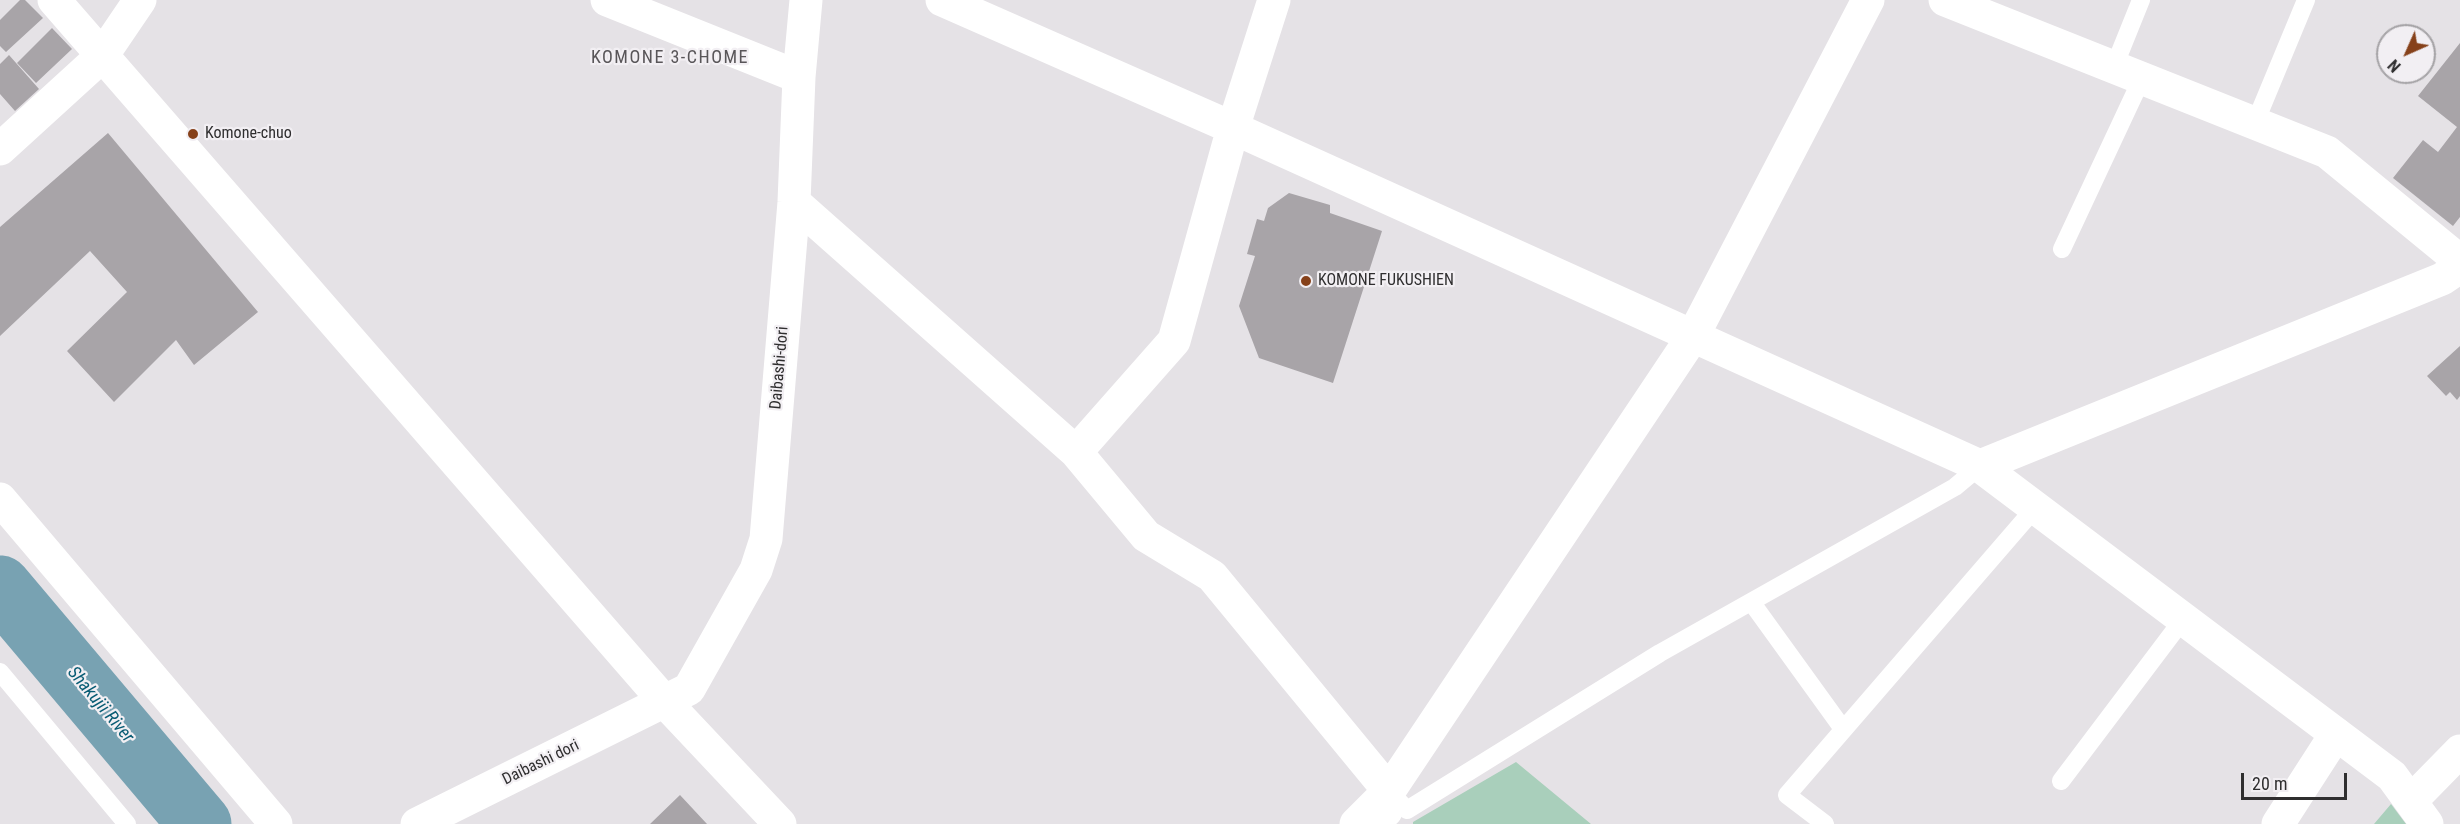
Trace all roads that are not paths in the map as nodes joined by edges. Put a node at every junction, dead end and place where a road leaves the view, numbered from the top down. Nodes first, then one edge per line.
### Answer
1 (54, 0) edge
2 (140, 0) edge
3 (607, 0) edge
4 (806, 0) edge
5 (942, 0) edge
6 (1274, 0) edge
7 (1868, 0) edge
8 (1946, 0) edge
9 (2142, 0) edge
10 (2306, 0) edge
11 (102, 56) junction
12 (2128, 73) junction
13 (799, 76) junction
14 (2255, 123) junction
15 (1233, 128) junction
16 (0, 150) edge
17 (794, 202) junction
18 (2062, 249) dead end
19 (2460, 261) edge
20 (2460, 267) edge
21 (1693, 336) junction
22 (1076, 452) junction
23 (1980, 466) junction
24 (0, 499) edge
25 (2035, 508) junction
26 (1752, 603) junction
27 (2184, 618) junction
28 (0, 672) edge
29 (665, 702) junction
30 (1843, 729) junction
31 (2336, 734) junction
32 (2460, 751) edge
33 (2061, 781) dead end
34 (1389, 791) junction
35 (2419, 812) edge
36 (127, 824) edge
37 (276, 824) edge
38 (417, 824) edge
39 (780, 824) edge
40 (1356, 824) edge
41 (1384, 824) edge
42 (1825, 824) edge
43 (2278, 824) edge

1 - 11 street
2 - 11 street
3 - 13 street
4 - 13 street, Daibashi-dori
5 - 15 street
6 - 15 street
7 - 21 street
8 - 12 street
9 - 12 lane
10 - 14 lane
11 - 16 street
11 - 29 street
12 - 14 street
12 - 18 lane
13 - 17 street, Daibashi-dori
14 - 19 street
15 - 21 street
15 - 22 street
17 - 22 street
17 - 29 street, Daibashi-dori
20 - 23 street
21 - 23 street
21 - 34 street
22 - 34 street
23 - 25 street
23 - 26 lane
24 - 37 street
25 - 27 street
25 - 30 lane
26 - 30 lane
26 - 34 lane
27 - 31 street
27 - 33 lane
28 - 36 lane
29 - 38 street, Daibashi dori
29 - 39 street
30 - 42 lane
31 - 35 street
31 - 43 street
32 - 35 street
34 - 40 street
34 - 41 street

